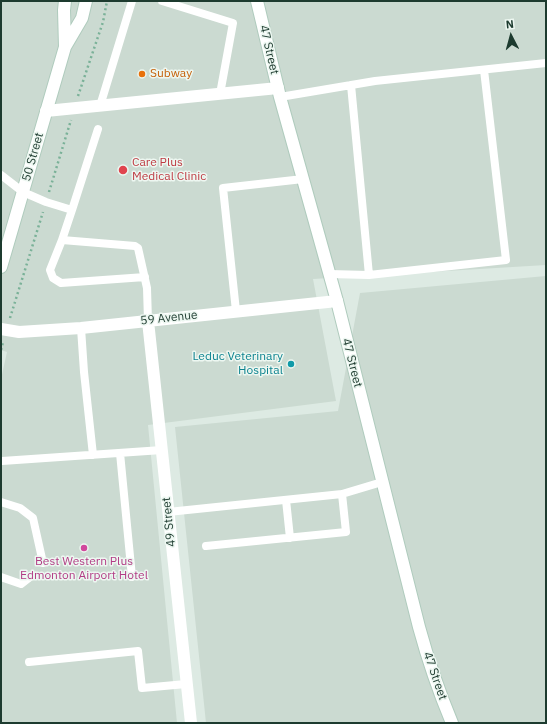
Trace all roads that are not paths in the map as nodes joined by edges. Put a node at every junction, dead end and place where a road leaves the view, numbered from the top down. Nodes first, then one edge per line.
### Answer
1 (65, 1) edge
2 (86, 1) edge
3 (132, 1) edge
4 (162, 1) edge
5 (257, 1) edge
6 (65, 47) junction
7 (546, 64) edge
8 (484, 70) junction
9 (351, 85) junction
10 (279, 93) junction
11 (220, 94) junction
12 (100, 106) junction
13 (46, 111) junction
14 (98, 129) dead end
15 (1, 175) edge
16 (303, 179) junction
17 (22, 192) junction
18 (72, 210) junction
19 (62, 240) junction
20 (1, 267) edge
21 (329, 274) junction
22 (369, 275) junction
23 (145, 277) junction
24 (337, 301) junction
25 (236, 311) junction
26 (148, 321) junction
27 (81, 328) junction
28 (4, 329) edge
29 (162, 450) junction
30 (120, 453) junction
31 (93, 455) junction
32 (2, 461) edge
33 (382, 482) junction
34 (342, 494) junction
35 (286, 500) junction
36 (1, 502) edge
37 (168, 512) junction
38 (290, 538) junction
39 (206, 546) dead end
40 (43, 563) dead end
41 (1, 577) edge
42 (30, 577) dead end
43 (132, 577) dead end
44 (29, 662) dead end
45 (186, 684) junction
46 (190, 723) edge
47 (452, 723) edge

1 - 6 street, 50 Street
2 - 6 street, 50 Street
3 - 12 lane
4 - 11 lane
5 - 10 street, 47 Street
6 - 13 street, 50 Street
7 - 8 lane
8 - 9 lane
8 - 22 lane
9 - 10 lane
9 - 22 lane
10 - 11 street
10 - 16 street, 47 Street
11 - 12 street
12 - 13 street
13 - 17 street, 50 Street
14 - 18 lane
15 - 17 lane
16 - 21 street, 47 Street
16 - 25 lane
17 - 18 lane
17 - 20 street, 50 Street
18 - 19 lane
19 - 23 lane
19 - 23 lane
21 - 22 lane
21 - 24 street, 47 Street
23 - 26 lane
24 - 25 street, 59 Avenue
24 - 33 street, 47 Street
25 - 26 street, 59 Avenue
26 - 27 street, 59 Avenue
26 - 29 street, 49 Street
27 - 28 street, 59 Avenue
27 - 31 lane
29 - 30 lane
29 - 37 street, 49 Street
30 - 31 lane
30 - 43 lane
31 - 32 lane
33 - 34 lane
33 - 47 street, 47 Street
34 - 35 lane
34 - 38 lane
35 - 37 lane
35 - 38 lane
36 - 40 lane
37 - 45 street, 49 Street
38 - 39 lane
41 - 42 lane
44 - 45 lane
45 - 46 street, 49 Street

